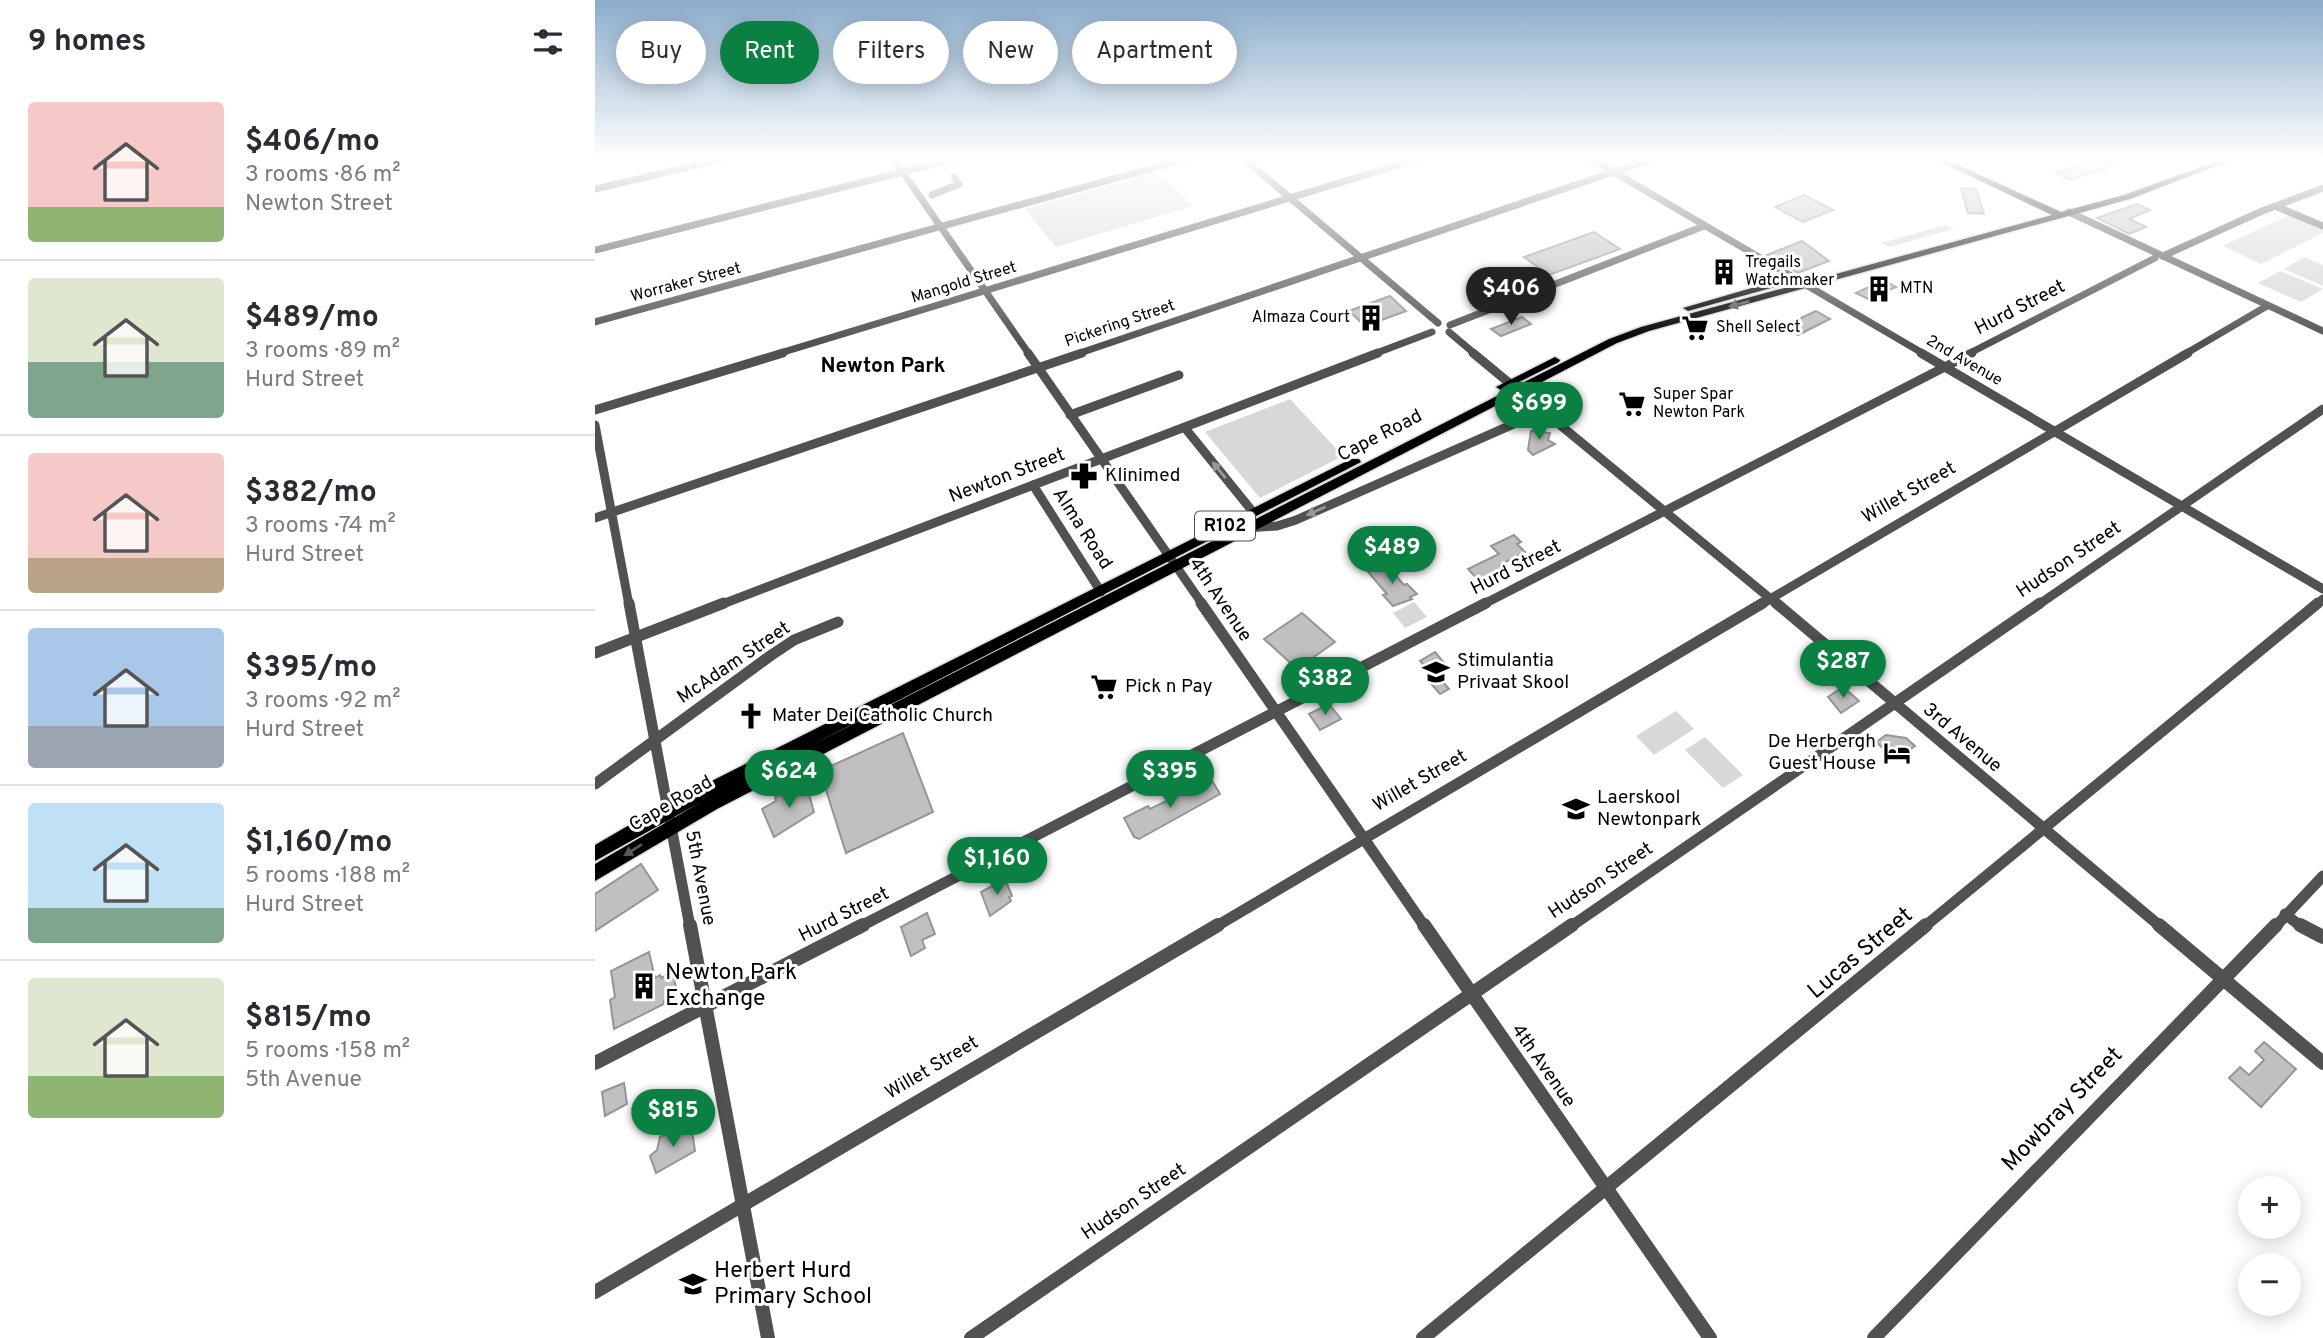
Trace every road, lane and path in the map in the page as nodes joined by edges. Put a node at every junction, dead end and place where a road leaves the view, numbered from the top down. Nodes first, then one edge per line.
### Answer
1 (712, 220) edge
2 (936, 220) edge
3 (965, 220) edge
4 (1216, 220) edge
5 (1317, 220) edge
6 (1469, 220) edge
7 (1695, 220) edge
8 (2029, 220) edge
9 (2079, 220) edge
10 (2242, 220) edge
11 (1704, 226) junction
12 (941, 227) junction
13 (595, 250) edge
14 (1361, 257) junction
15 (2159, 257) junction
16 (1799, 283) junction
17 (985, 291) junction
18 (2267, 306) junction
19 (595, 323) edge
20 (1438, 323) junction
21 (1449, 329) junction
22 (2323, 331) edge
23 (1431, 332) junction
24 (1038, 367) junction
25 (1945, 367) junction
26 (1178, 375) dead end
27 (1513, 387) junction
28 (2323, 409) edge
29 (595, 410) edge
30 (1542, 411) junction
31 (1070, 415) junction
32 (595, 425) edge
33 (1185, 428) junction
34 (2055, 431) junction
35 (1101, 459) junction
36 (1033, 485) junction
37 (2182, 506) junction
38 (1253, 512) junction
39 (1664, 512) junction
40 (611, 513) junction
41 (595, 518) edge
42 (1247, 528) junction
43 (1172, 561) junction
44 (2323, 589) edge
45 (1101, 592) junction
46 (1770, 599) junction
47 (2323, 599) edge
48 (838, 622) dead end
49 (635, 638) junction
50 (595, 653) edge
51 (1893, 704) junction
52 (1276, 712) junction
53 (654, 740) junction
54 (595, 785) edge
55 (669, 819) junction
56 (2044, 829) junction
57 (1363, 839) junction
58 (595, 855) edge
59 (595, 873) edge
60 (2323, 876) edge
61 (2285, 914) junction
62 (2323, 937) edge
63 (2224, 980) junction
64 (1471, 994) junction
65 (706, 1006) junction
66 (595, 1063) edge
67 (2323, 1063) edge
68 (1606, 1188) junction
69 (743, 1204) junction
70 (595, 1292) edge
71 (768, 1338) edge
72 (971, 1338) edge
73 (1423, 1338) edge
74 (1710, 1338) edge
75 (1874, 1338) edge

1 - 13 street
2 - 12 street, 4th Avenue
3 - 12 street, Worraker Street
4 - 17 street, Mangold Street
5 - 14 street
6 - 14 street, Pickering Street
7 - 11 street, 2nd Avenue
8 - 16 main road, Cape Road / R102
9 - 15 street
10 - 15 street, Hurd Street
11 - 16 street, 2nd Avenue
11 - 21 street
12 - 17 street, 4th Avenue
12 - 19 street, Worraker Street
14 - 20 street
14 - 24 street, Pickering Street
15 - 18 street
15 - 25 street, Hurd Street
16 - 25 street, 2nd Avenue
16 - 27 main road, Cape Road / R102
17 - 24 street, 4th Avenue
17 - 29 street, Mangold Street
18 - 22 street
18 - 34 street, Willet Street
20 - 21 street
20 - 23 street
21 - 23 street
21 - 27 street, 3rd Avenue
23 - 33 street, Newton Street
24 - 31 street, 4th Avenue
24 - 40 street, Pickering Street
25 - 34 street, 2nd Avenue
25 - 39 street, Hurd Street
26 - 31 street
27 - 30 street, 3rd Avenue
27 - 38 main road, Cape Road / R102
27 - 42 main road, Cape Road / R102
28 - 37 street, Hudson Street
30 - 39 street, 3rd Avenue
30 -> 42 street
31 - 35 street, 4th Avenue
32 - 40 street, 5th Avenue
33 - 35 street, Newton Street
38 -> 33 street
34 - 37 street, 2nd Avenue
34 - 46 street, Willet Street
35 - 36 street, Newton Street
35 - 43 street, 4th Avenue
36 - 45 street, Alma Road
36 - 49 street, Newton Street
37 - 44 street, 2nd Avenue
37 - 51 street, Hudson Street
38 - 43 main road, Cape Road / R102
39 - 46 street, 3rd Avenue
39 - 52 street, Hurd Street
40 - 41 street, Pickering Street
40 - 49 street, 5th Avenue
42 - 43 main road, Cape Road / R102
43 - 45 main road, Cape Road / R102
43 - 52 street, 4th Avenue
43 - 55 main road, Cape Road / R102
45 - 55 main road, Cape Road / R102
46 - 51 street, 3rd Avenue
46 - 57 street, Willet Street
47 - 56 street, Lucas Street
48 - 53 street, McAdam Street
49 - 50 street, Newton Street
49 - 53 street, 5th Avenue
51 - 56 street, 3rd Avenue
51 - 64 street, Hudson Street
52 - 57 street, 4th Avenue
52 - 65 street, Hurd Street
53 - 54 street, McAdam Street
53 - 55 street, 5th Avenue
55 - 58 main road, Cape Road / R102
55 -> 59 main road, Cape Road / R102
55 - 65 street, 5th Avenue
56 - 63 street, 3rd Avenue
56 - 68 street, Lucas Street
57 - 64 street, 4th Avenue
57 - 69 street, Willet Street
60 - 61 street, Mowbray Street
61 - 62 street
61 - 63 street, Mowbray Street
63 - 67 street, 3rd Avenue
63 - 75 street, Mowbray Street
64 - 68 street, 4th Avenue
64 - 72 street, Hudson Street
65 - 66 street, Hurd Street
65 - 69 street, 5th Avenue
68 - 73 street, Lucas Street
68 - 74 street, 4th Avenue
69 - 70 street, Willet Street
69 - 71 street, 5th Avenue

